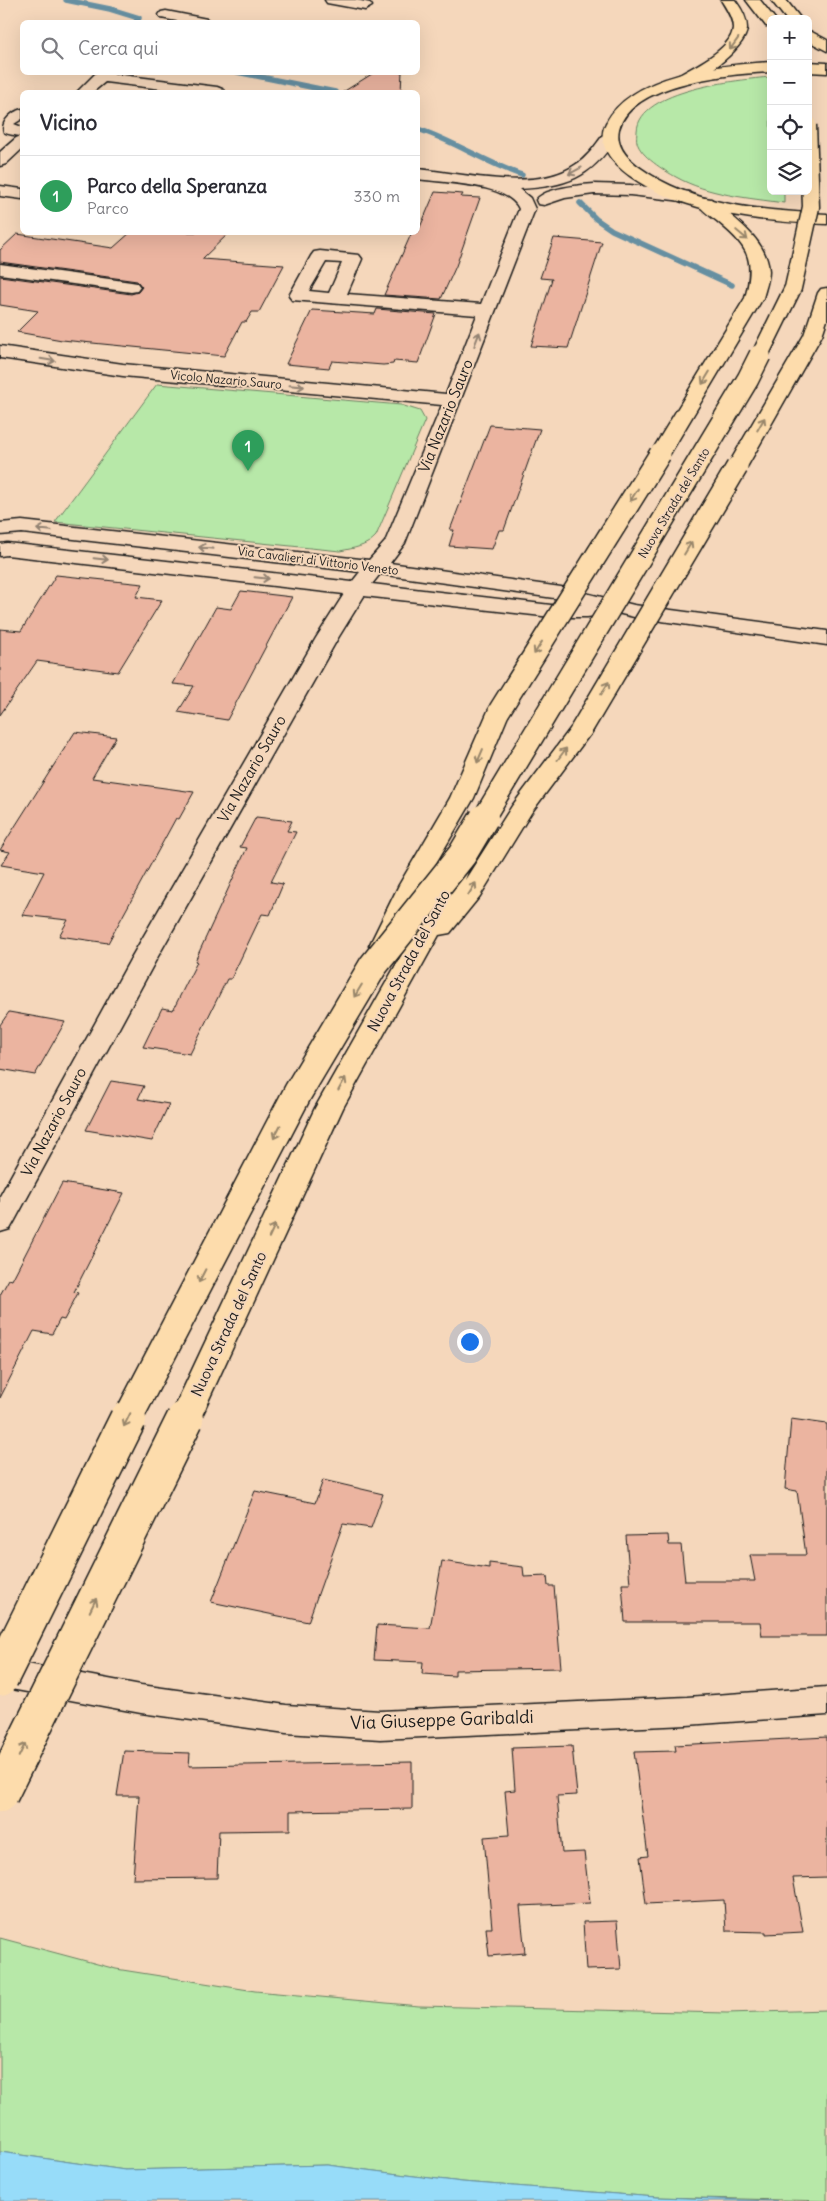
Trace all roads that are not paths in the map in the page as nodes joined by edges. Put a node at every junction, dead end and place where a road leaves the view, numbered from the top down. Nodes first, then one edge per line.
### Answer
1 (179, 0) edge
2 (332, 0) edge
3 (728, 0) edge
4 (753, 0) edge
5 (778, 0) edge
6 (365, 6) dead end
7 (791, 15) edge
8 (767, 18) edge
9 (162, 19) edge
10 (175, 20) edge
11 (812, 37) edge
12 (827, 47) edge
13 (812, 67) edge
14 (767, 68) edge
15 (827, 68) edge
16 (105, 75) edge
17 (681, 80) junction
18 (86, 90) edge
19 (204, 90) edge
20 (10, 117) edge
21 (20, 131) edge
22 (609, 138) junction
23 (20, 143) edge
24 (809, 150) edge
25 (0, 161) edge
26 (420, 174) edge
27 (478, 182) junction
28 (0, 191) edge
29 (20, 194) edge
30 (683, 196) junction
31 (705, 203) junction
32 (527, 209) junction
33 (827, 219) edge
34 (0, 269) edge
35 (130, 287) dead end
36 (827, 293) edge
37 (336, 298) dead end
38 (488, 310) junction
39 (0, 352) edge
40 (453, 400) junction
41 (0, 529) edge
42 (0, 550) edge
43 (376, 567) junction
44 (358, 588) junction
45 (634, 611) junction
46 (827, 638) edge
47 (462, 856) junction
48 (373, 966) junction
49 (407, 967) junction
50 (0, 1222) edge
51 (0, 1673) edge
52 (0, 1678) edge
53 (827, 1700) edge
54 (0, 1794) edge

1 - 9 street
2 - 6 street
3 -> 17 main road
4 - 8 main road
5 - 7 main road
9 - 10 street
11 - 12 main road
13 - 15 main road
14 - 17 main road
16 - 18 street
16 - 19 street
17 - 22 main road
20 - 21 street
22 -> 27 street
22 - 30 main road
23 - 25 street
24 - 47 main road, Nuova Strada del Santo, bridge
26 - 27 street
27 - 32 street
28 - 29 street
30 - 31 main road
30 - 32 street
31 - 33 main road
31 -> 48 main road, bridge
32 - 38 street, Via Nazario Sauro
34 - 35 street
49 -> 36 main road, bridge
37 - 38 street
40 -> 38 street, Via Nazario Sauro
39 -> 40 street, Vicolo Nazario Sauro
40 - 43 street, Via Nazario Sauro
43 -> 41 street, Via Cavalieri di Vittorio Veneto
42 -> 44 street, Via Cavalieri di Vittorio Veneto
43 - 44 street, Via Nazario Sauro
43 - 45 street, Via Cavalieri di Vittorio Veneto
44 - 45 street, Via Cavalieri di Vittorio Veneto
44 - 50 street, Via Nazario Sauro
45 - 46 street, Via Cavalieri di Vittorio Veneto
47 - 48 main road, Nuova Strada del Santo, bridge
47 - 49 main road, Nuova Strada del Santo
48 -> 52 main road, Nuova Strada del Santo, bridge
54 -> 49 main road, Nuova Strada del Santo, bridge
51 - 53 street, Via Giuseppe Garibaldi

